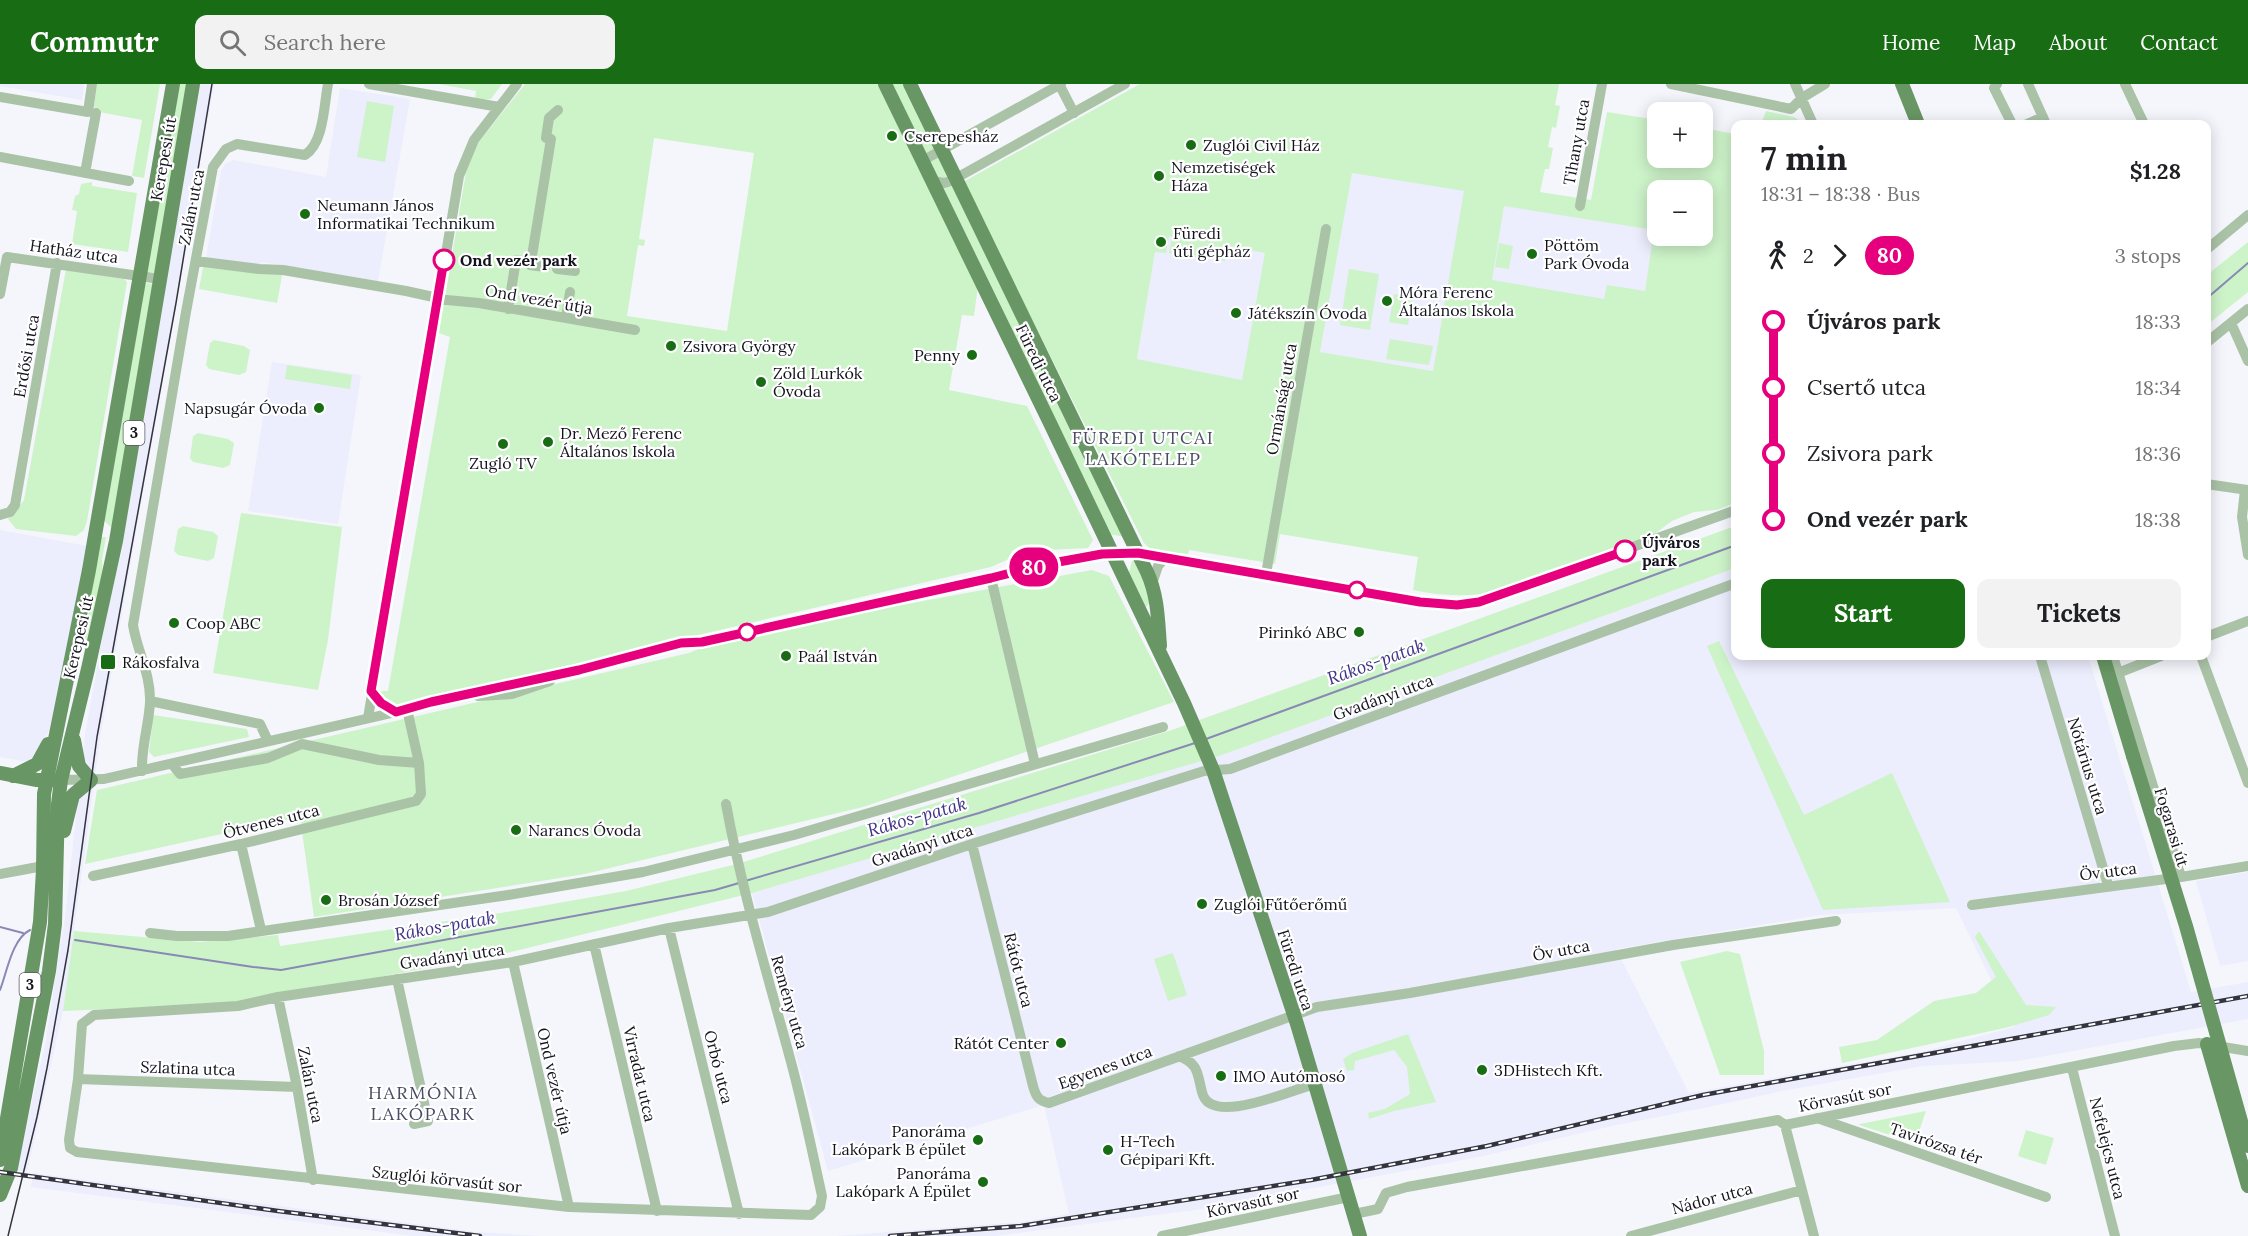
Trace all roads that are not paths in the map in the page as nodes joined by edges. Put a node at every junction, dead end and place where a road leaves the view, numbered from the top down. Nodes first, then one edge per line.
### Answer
1 (92, 84) edge
2 (173, 84) edge
3 (193, 84) edge
4 (328, 84) edge
5 (369, 84) edge
6 (518, 84) edge
7 (885, 84) edge
8 (910, 84) edge
9 (1060, 84) edge
10 (1125, 84) edge
11 (1602, 84) edge
12 (1671, 84) edge
13 (1795, 84) edge
14 (1825, 84) edge
15 (1902, 84) edge
16 (1997, 84) edge
17 (2028, 84) edge
18 (2125, 84) edge
19 (0, 97) edge
20 (1802, 98) junction
21 (499, 107) junction
22 (558, 110) dead end
23 (1074, 112) junction
24 (96, 113) dead end
25 (1811, 120) edge
26 (1916, 120) edge
27 (2010, 120) edge
28 (2044, 120) edge
29 (2142, 120) edge
30 (942, 150) junction
31 (0, 156) edge
32 (922, 161) junction
33 (85, 173) junction
34 (956, 178) junction
35 (129, 181) dead end
36 (932, 181) junction
37 (1580, 206) dead end
38 (2248, 215) edge
39 (1326, 229) dead end
40 (2211, 246) edge
41 (196, 261) junction
42 (531, 262) junction
43 (57, 263) junction
44 (545, 267) dead end
45 (557, 269) dead end
46 (575, 271) dead end
47 (139, 275) junction
48 (160, 279) junction
49 (570, 292) dead end
50 (0, 294) edge
51 (437, 298) junction
52 (508, 309) junction
53 (2248, 309) edge
54 (566, 318) junction
55 (2231, 323) junction
56 (635, 330) dead end
57 (2211, 339) edge
58 (2248, 361) edge
59 (2211, 485) edge
60 (2247, 490) edge
61 (1731, 512) edge
62 (0, 515) edge
63 (1112, 553) junction
64 (1138, 553) junction
65 (2248, 555) edge
66 (1166, 558) junction
67 (1266, 574) junction
68 (991, 578) junction
69 (1152, 584) junction
70 (1731, 585) edge
71 (2248, 621) edge
72 (2211, 635) edge
73 (1161, 657) junction
74 (2041, 660) edge
75 (2104, 660) edge
76 (2114, 660) edge
77 (2151, 660) edge
78 (2202, 660) edge
79 (2118, 673) junction
80 (371, 691) junction
81 (150, 702) junction
82 (402, 711) junction
83 (60, 714) junction
84 (368, 718) junction
85 (74, 725) junction
86 (1163, 727) dead end
87 (268, 741) junction
88 (418, 763) junction
89 (172, 764) junction
90 (1035, 764) junction
91 (1213, 770) junction
92 (142, 771) junction
93 (7, 775) edge
94 (46, 780) junction
95 (61, 780) junction
96 (91, 780) junction
97 (2248, 783) edge
98 (726, 804) dead end
99 (241, 844) junction
100 (972, 844) junction
101 (734, 849) junction
102 (43, 866) junction
103 (2248, 866) edge
104 (0, 874) edge
105 (57, 875) junction
106 (93, 876) dead end
107 (2181, 877) junction
108 (2108, 885) junction
109 (1972, 905) dead end
110 (750, 915) junction
111 (1836, 921) dead end
112 (669, 928) junction
113 (261, 930) junction
114 (150, 933) dead end
115 (594, 945) junction
116 (513, 962) junction
117 (397, 980) junction
118 (278, 997) junction
119 (1293, 1014) junction
120 (2207, 1044) junction
121 (2248, 1051) edge
122 (1179, 1056) junction
123 (2072, 1068) junction
124 (78, 1079) junction
125 (1315, 1084) junction
126 (297, 1087) junction
127 (1041, 1101) joint
128 (1816, 1118) junction
129 (414, 1124) dead end
130 (1785, 1125) junction
131 (2248, 1146) edge
132 (0, 1160) edge
133 (313, 1180) junction
134 (2248, 1186) edge
135 (1802, 1190) junction
136 (0, 1195) edge
137 (1349, 1197) junction
138 (2046, 1197) dead end
139 (569, 1207) junction
140 (820, 1207) joint
141 (657, 1211) junction
142 (739, 1214) junction
143 (1354, 1214) junction
144 (1816, 1235) edge
145 (1162, 1236) edge
146 (1360, 1236) edge
147 (1630, 1236) edge
148 (2115, 1236) edge

1 - 19 street
2 - 47 main road, Kerepesi út / 3
3 - 48 main road, Kerepesi út / 3
4 - 41 street, Zalán utca
5 - 21 street
6 - 21 street
7 - 32 main road, Füredi utca
8 - 30 main road, Füredi utca
9 - 23 street
9 - 30 street
10 - 23 street
11 - 37 street, Tihany utca
12 - 20 street
13 - 20 street
14 - 20 street
15 - 26 main road
16 - 27 street
17 - 28 street
18 - 29 street
20 - 25 street
21 - 51 street
22 - 42 street
23 - 34 street
24 - 33 street
30 - 32 street
30 - 34 main road, Füredi utca
31 - 33 street
32 - 36 main road, Füredi utca
33 - 35 street
34 - 36 street
34 - 64 main road, Füredi utca
36 - 63 main road, Füredi utca
38 - 40 street
39 - 67 street, Ormánság utca
41 - 51 street, Ond vezér útja
41 - 81 street, Zalán utca
42 - 44 street
42 - 52 street
43 - 47 street, Hatház utca
43 - 50 street, Hatház utca
43 - 62 street, Erdősi utca
45 - 46 street
47 - 48 street, Hatház utca
47 - 83 main road, Kerepesi út / 3
48 - 85 main road, Kerepesi út / 3
49 - 54 street
51 - 52 street, Ond vezér útja
51 - 80 street
52 - 54 street, Ond vezér útja
53 - 55 street
54 - 56 street, Ond vezér útja
55 - 57 street
55 - 58 street
59 - 60 street
60 - 65 street
61 - 67 street
63 - 64 street
63 - 68 street
63 - 73 main road, Füredi utca
64 - 66 street
64 - 69 main road, Füredi utca
66 - 67 street
66 - 69 street
68 - 82 street
68 - 90 street
69 - 73 main road, Füredi utca
70 - 91 street, Gvadányi utca
71 - 72 street
73 - 91 main road, Füredi utca
74 - 108 street, Nótárius utca
75 - 131 main road, Fogarasi út, bridge
76 - 79 street, Fogarasi út
77 - 79 street
78 - 97 street
79 - 107 street, Fogarasi út
80 - 82 street
80 - 84 street
81 - 87 street
81 - 92 street
82 - 84 street
82 - 88 street, Ötvenes utca
83 - 93 main road
83 - 94 main road, Kerepesi út / 3
84 - 87 street
85 - 95 main road, Kerepesi út / 3
85 - 96 main road
86 - 90 street
87 - 89 street
88 - 89 street
88 - 99 street, Ötvenes utca
89 - 92 street
90 - 101 street
91 - 100 street, Gvadányi utca
91 - 119 main road, Füredi utca
92 - 96 street
93 - 94 main road
94 - 95 main road
94 - 102 main road, Kerepesi út / 3
95 - 96 street
95 - 105 main road, Kerepesi út / 3
96 - 105 main road
98 - 101 street, Remény utca
99 - 106 street, Ötvenes utca
99 - 113 street
100 - 110 street, Gvadányi utca
100 - 127 street, Rátót utca
101 - 110 street, Remény utca
101 - 113 street
102 - 104 street
102 - 132 main road, Kerepesi út / 3
103 - 107 street, Öv utca
105 - 136 main road, Kerepesi út / 3
107 - 108 street, Öv utca
108 - 109 street, Öv utca
110 - 112 street, Gvadányi utca
110 - 140 street, Remény utca
111 - 119 street, Öv utca
112 - 115 street, Gvadányi utca
112 - 142 street, Orbó utca
113 - 114 street
115 - 116 street, Gvadányi utca
115 - 141 street, Virradat utca
116 - 117 street, Gvadányi utca
116 - 139 street, Ond vezér útja
117 - 118 street, Gvadányi utca
117 - 129 street
118 - 124 street, Gvadányi utca
118 - 126 street, Zalán utca
119 - 122 street, Egyenes utca
119 - 125 main road, Füredi utca
120 - 121 street, Körvasút sor
120 - 123 street, Körvasút sor
120 - 134 main road
122 - 125 street
122 - 127 street, Egyenes utca
123 - 128 street, Körvasút sor
123 - 148 street, Nefelejcs utca
124 - 126 street, Szlatina utca
124 - 133 street, Szuglói körvasút sor
125 - 137 main road, Füredi utca
126 - 133 street, Zalán utca
128 - 130 street, Körvasút sor
128 - 138 street, Tavirózsa tér
130 - 135 street
130 - 143 street, Körvasút sor
133 - 139 street, Szuglói körvasút sor
135 - 144 street
135 - 147 street, Nádor utca
137 - 143 main road, Füredi utca
137 - 145 street, Körvasút sor
139 - 141 street, Szuglói körvasút sor
140 - 142 street, Szuglói körvasút sor
141 - 142 street, Szuglói körvasút sor
143 - 146 main road, Füredi utca

